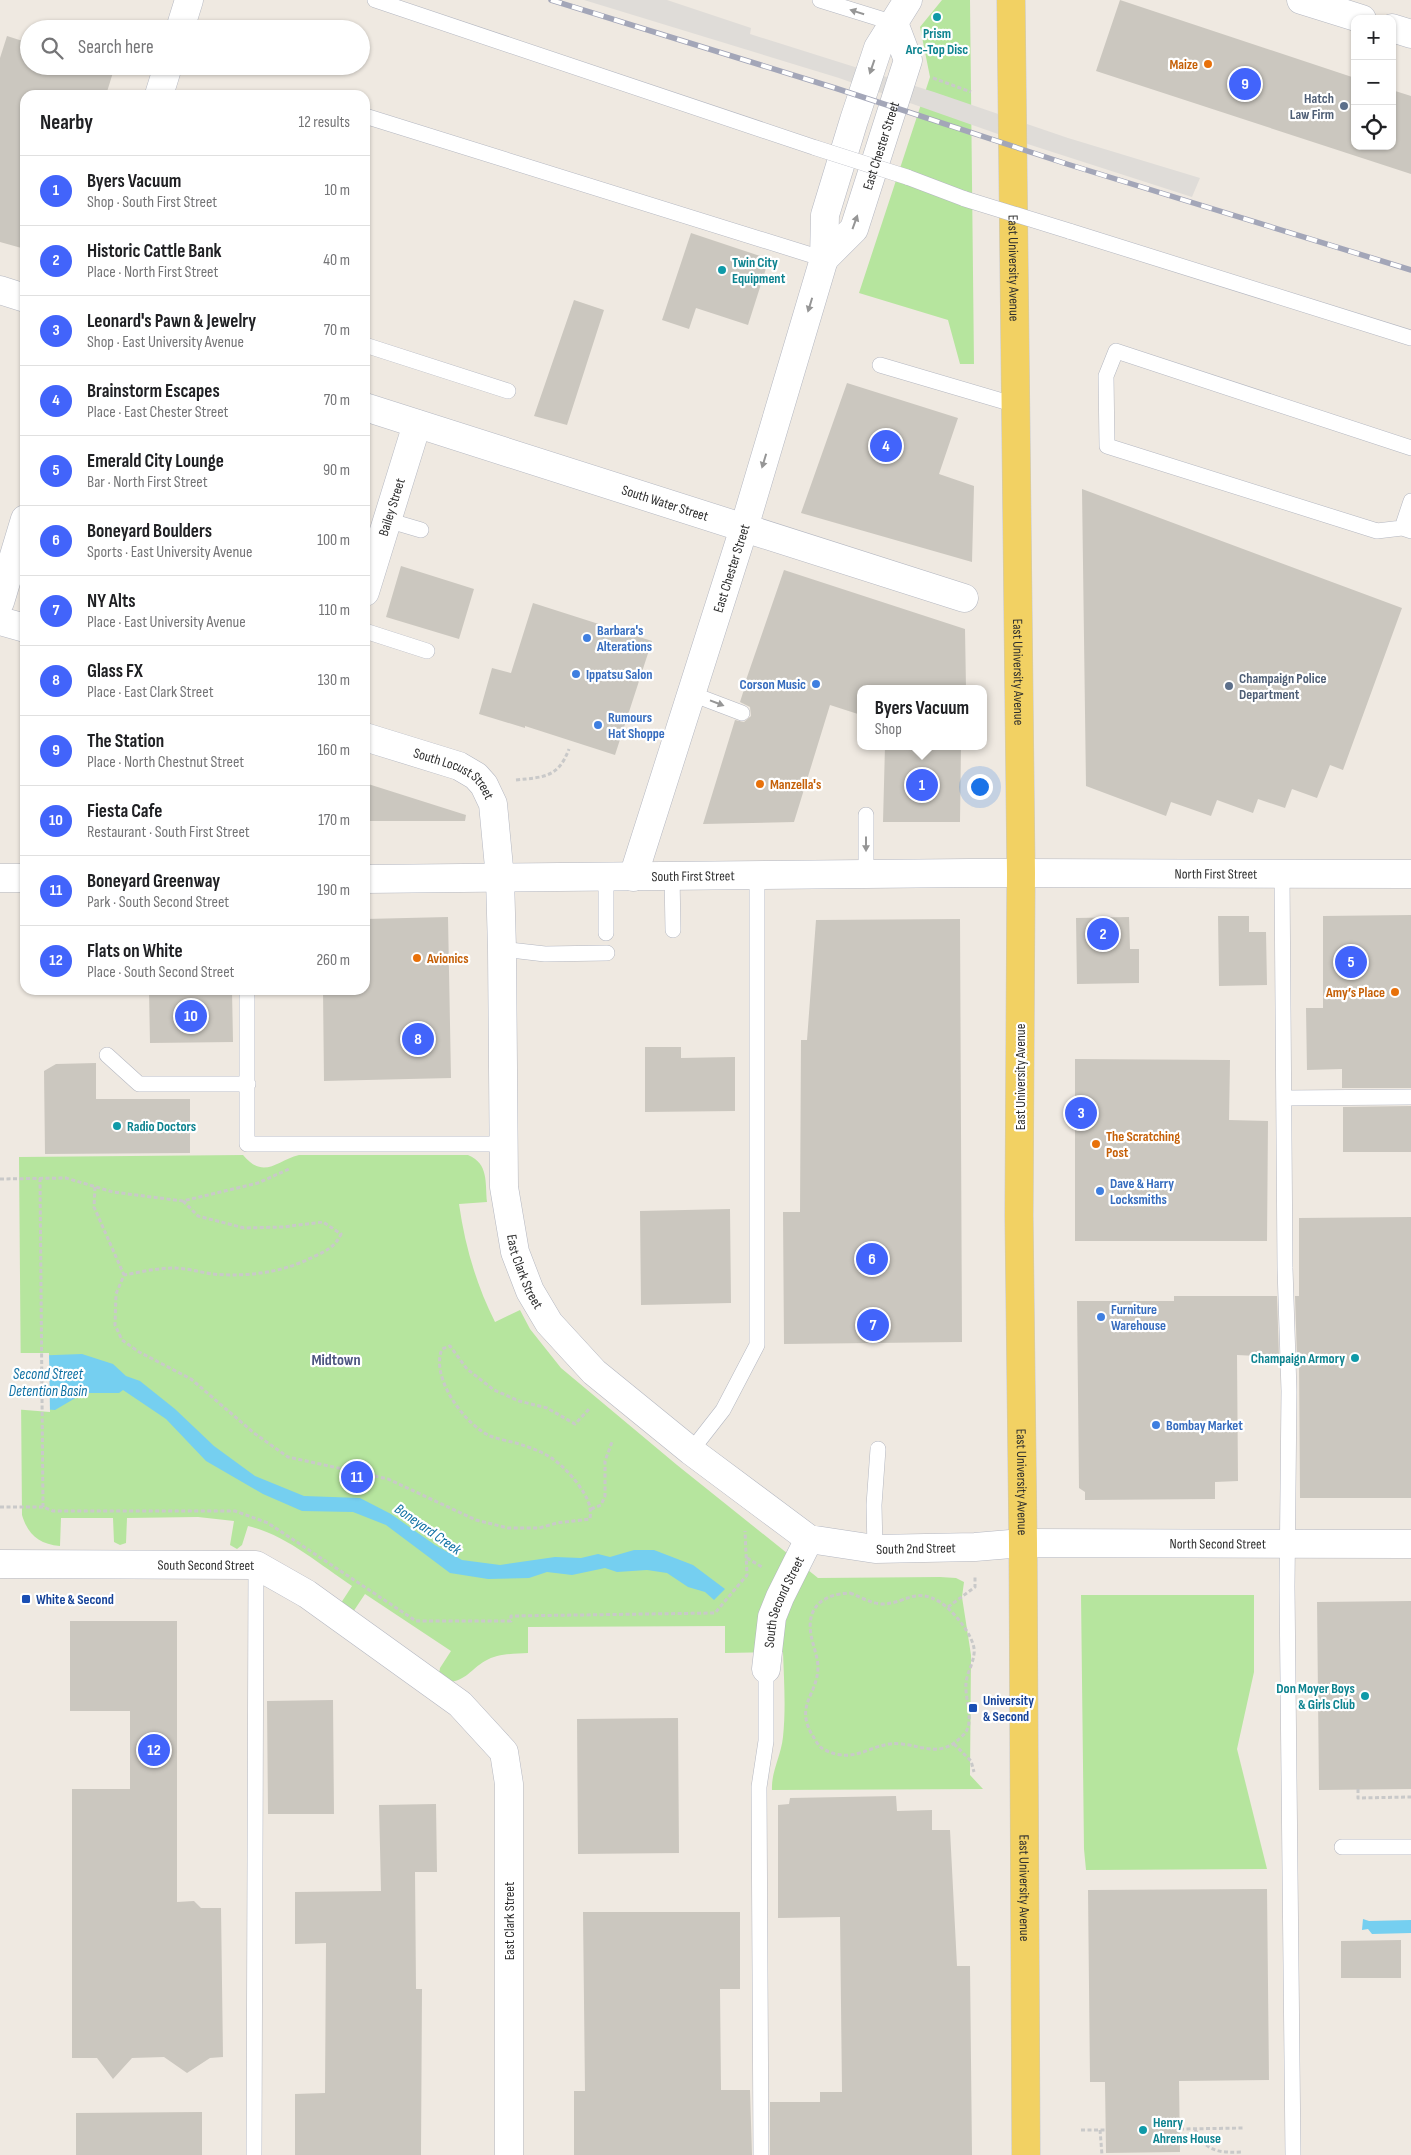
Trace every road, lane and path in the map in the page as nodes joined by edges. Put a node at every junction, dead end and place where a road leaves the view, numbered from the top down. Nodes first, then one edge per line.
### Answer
1 (189, 0) edge
2 (375, 0) edge
3 (820, 0) edge
4 (908, 0) edge
5 (1011, 0) edge
6 (1301, 0) edge
7 (1351, 16) edge
8 (183, 20) edge
9 (894, 23) junction
10 (1396, 29) edge
11 (1411, 34) edge
12 (165, 75) edge
13 (930, 77) dead end
14 (161, 90) edge
15 (971, 92) dead end
16 (370, 118) edge
17 (824, 259) junction
18 (0, 290) edge
19 (20, 296) edge
20 (1411, 338) edge
21 (370, 347) edge
22 (880, 365) dead end
23 (508, 391) dead end
24 (1016, 405) junction
25 (370, 409) edge
26 (417, 424) junction
27 (1411, 448) edge
28 (1411, 501) edge
29 (387, 520) junction
30 (744, 528) junction
31 (1406, 529) edge
32 (421, 530) dead end
33 (20, 536) edge
34 (370, 576) edge
35 (964, 598) dead end
36 (0, 602) edge
37 (0, 621) edge
38 (20, 627) edge
39 (370, 633) edge
40 (427, 651) dead end
41 (692, 694) junction
42 (742, 713) dead end
43 (370, 739) edge
44 (569, 749) dead end
45 (516, 780) dead end
46 (866, 815) dead end
47 (1021, 873) junction
48 (757, 874) junction
49 (866, 874) junction
50 (1411, 874) edge
51 (1282, 875) junction
52 (672, 876) junction
53 (606, 877) junction
54 (633, 877) junction
55 (0, 878) edge
56 (20, 878) edge
57 (500, 878) junction
58 (370, 879) edge
59 (673, 930) dead end
60 (606, 933) dead end
61 (502, 949) junction
62 (606, 953) dead end
63 (247, 995) edge
64 (107, 1055) dead end
65 (248, 1084) junction
66 (1411, 1097) edge
67 (1285, 1098) junction
68 (504, 1144) junction
69 (295, 1166) dead end
70 (40, 1178) junction
71 (0, 1179) edge
72 (96, 1187) junction
73 (183, 1201) junction
74 (124, 1275) junction
75 (592, 1406) dead end
76 (612, 1442) dead end
77 (878, 1449) dead end
78 (691, 1451) junction
79 (0, 1507) edge
80 (43, 1507) junction
81 (591, 1509) junction
82 (743, 1527) dead end
83 (809, 1539) junction
84 (1023, 1543) junction
85 (1288, 1544) junction
86 (1411, 1544) edge
87 (875, 1549) junction
88 (0, 1564) edge
89 (256, 1566) junction
90 (975, 1587) dead end
91 (948, 1608) junction
92 (766, 1669) joint
93 (460, 1704) joint
94 (954, 1744) junction
95 (974, 1772) dead end
96 (1358, 1789) dead end
97 (1411, 1797) edge
98 (1411, 1847) edge
99 (1342, 1848) dead end
100 (1244, 2128) dead end
101 (1180, 2129) dead end
102 (1195, 2129) junction
103 (1081, 2130) dead end
104 (1100, 2130) junction
105 (1105, 2130) dead end
106 (1243, 2152) dead end
107 (254, 2155) edge
108 (509, 2155) edge
109 (761, 2155) edge
110 (1026, 2155) edge
111 (1102, 2155) edge
112 (1293, 2155) edge

1 - 8 street
2 - 20 lane, bridge
9 -> 3 lane
4 - 9 street, East Chester Street
5 - 24 main road, East University Avenue
6 - 7 street
9 - 17 street, East Chester Street
10 - 11 street
12 - 14 street
13 - 15 path
16 - 17 lane
17 -> 30 street, East Chester Street
18 - 19 street
21 - 23 lane
22 - 24 lane
24 - 47 main road, East University Avenue
25 - 26 street, South Water Street
26 - 29 street, Bailey Street
26 - 30 street, South Water Street
27 - 31 lane
28 - 31 lane
29 - 32 lane
29 - 34 street, Bailey Street
30 - 35 street, South Water Street
30 - 41 street, East Chester Street
33 - 36 street
37 - 38 street
39 - 40 lane
41 -> 42 lane
41 - 54 street, East Chester Street
43 - 57 street, South Locust Street
44 - 45 path
46 -> 49 lane
47 - 49 street, South First Street
47 - 51 street, North First Street
47 - 84 main road, East University Avenue
48 - 49 street, South First Street
48 - 52 street, South First Street
48 - 78 lane
50 - 51 street, North First Street
51 - 67 lane
52 - 54 street, South First Street
52 - 59 lane
53 - 54 street, South First Street
53 - 57 street, South First Street
53 - 60 lane
55 - 56 street
57 - 58 street, South First Street
57 - 61 street, East Clark Street
61 - 62 lane
61 - 68 street, East Clark Street
63 - 65 lane
64 - 65 lane
65 - 68 lane
66 - 67 lane
67 - 85 lane
68 - 78 street, East Clark Street
69 - 73 path
70 - 71 path
70 - 72 path
70 - 80 path
72 - 73 path
72 - 74 path
73 - 74 path
74 - 81 path
75 - 81 path
76 - 81 path
77 - 87 lane
78 - 83 street, East Clark Street
79 - 80 path
80 - 82 path
83 - 87 street, South 2nd Street
83 - 92 street, South Second Street
84 - 85 street, North Second Street
84 - 87 street, South 2nd Street
84 - 110 main road, East University Avenue
85 - 86 street, North Second Street
85 - 112 lane
88 - 89 street, South Second Street
89 - 93 street, South Second Street
89 - 107 lane
90 - 91 path
91 - 94 path
91 - 94 path
92 - 109 lane
93 - 108 street, East Clark Street
94 - 95 path
96 - 97 path
98 - 99 lane
100 - 102 path
101 - 102 path
102 - 106 path
103 - 104 path
104 - 105 path
104 - 111 path

